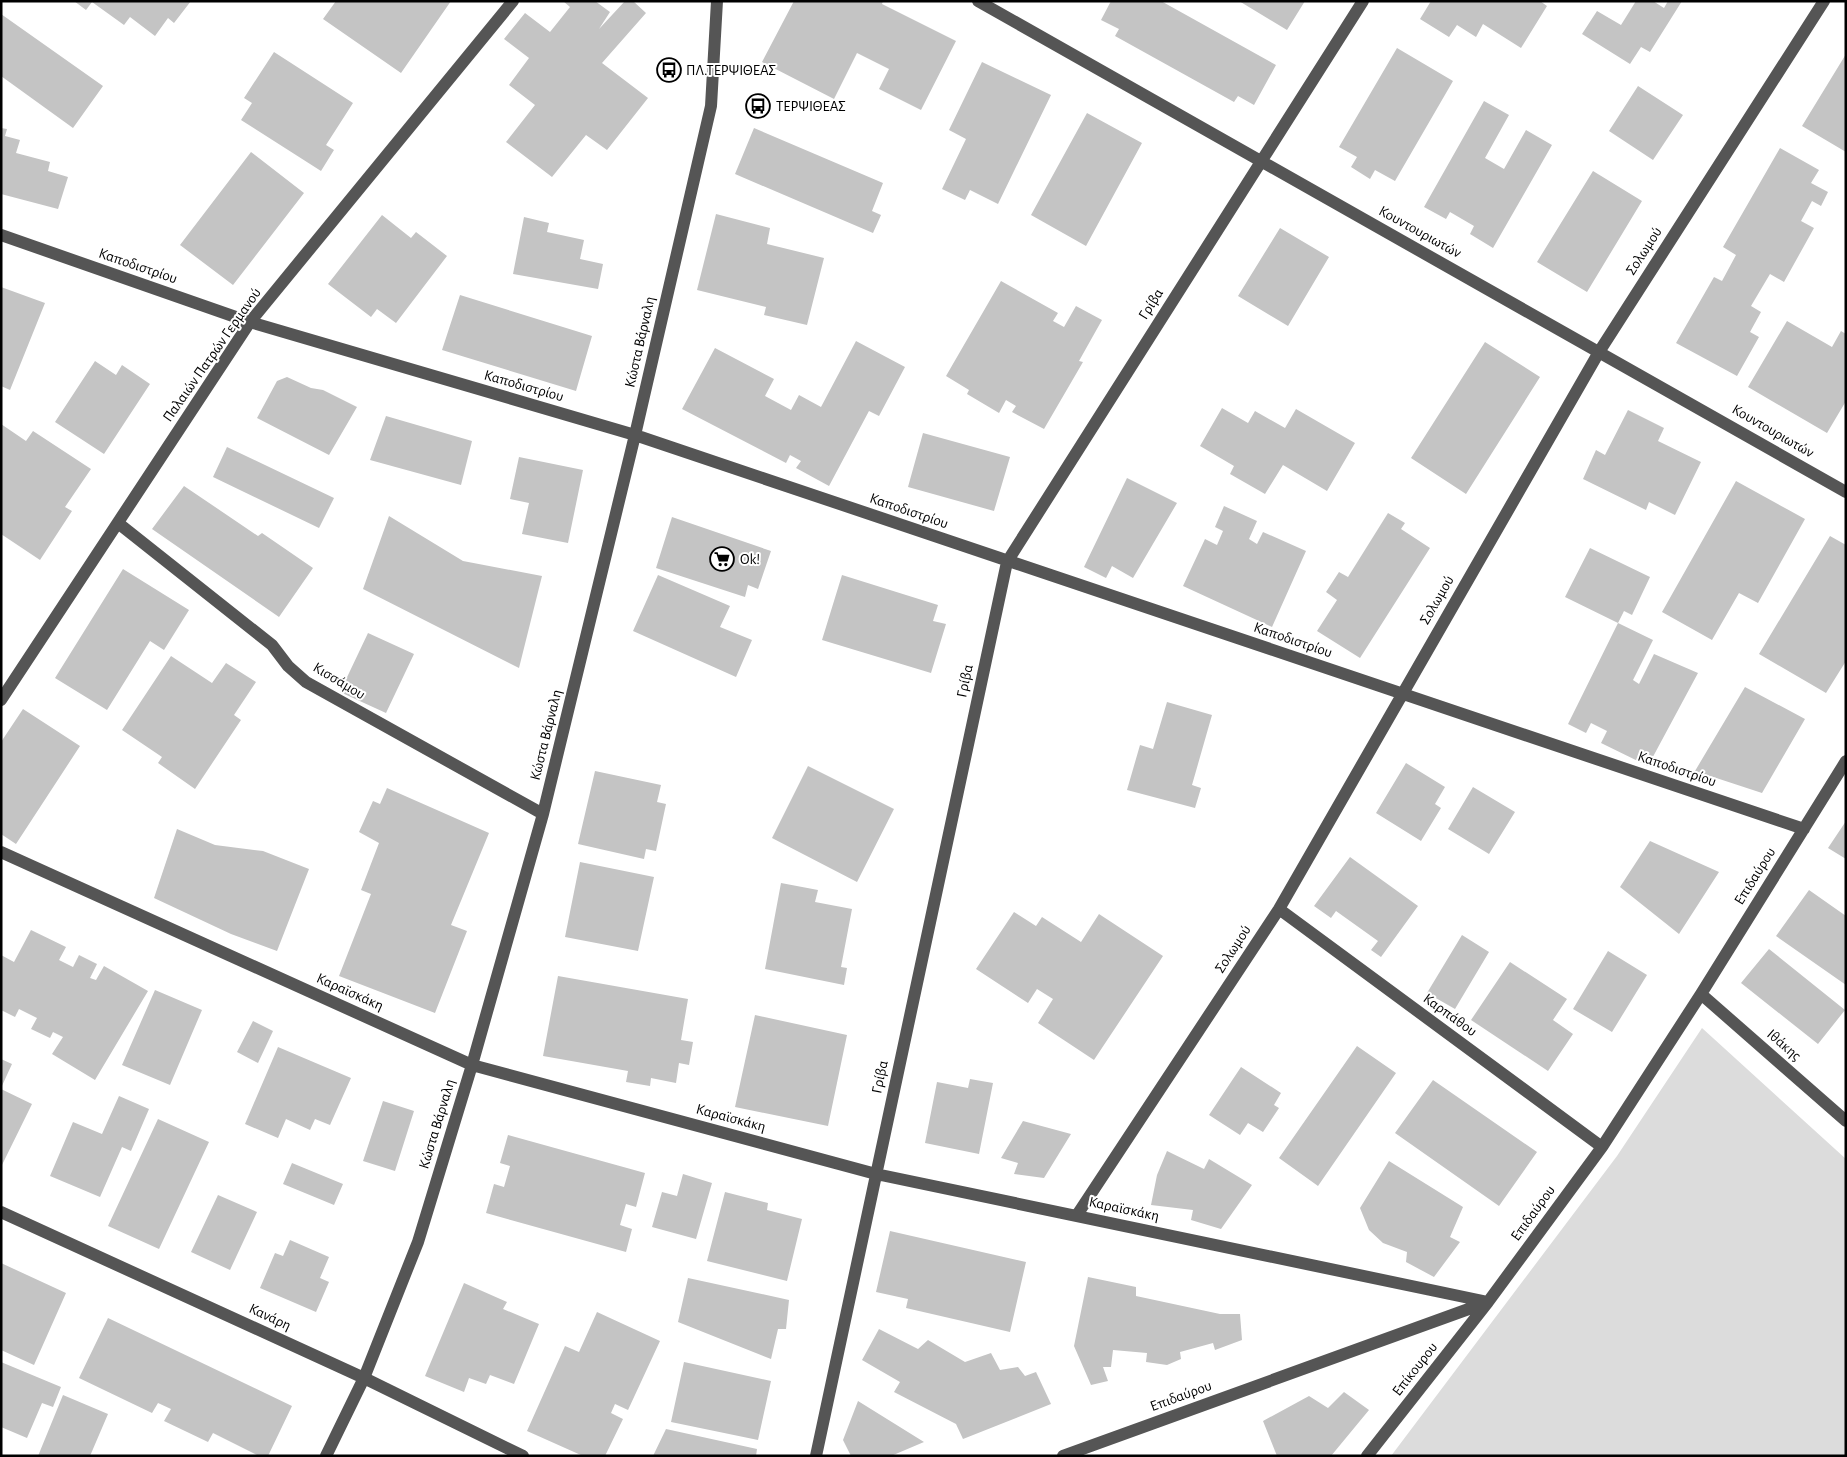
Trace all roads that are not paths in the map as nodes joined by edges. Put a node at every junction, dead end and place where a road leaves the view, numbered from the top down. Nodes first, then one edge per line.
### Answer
1 (513, 1) edge
2 (717, 1) edge
3 (978, 1) edge
4 (1363, 1) edge
5 (1824, 1) edge
6 (1261, 161) junction
7 (1, 235) edge
8 (250, 322) junction
9 (1599, 352) junction
10 (635, 435) junction
11 (1846, 492) edge
12 (118, 523) junction
13 (1007, 562) junction
14 (1401, 694) junction
15 (1, 700) edge
16 (1846, 761) edge
17 (544, 814) junction
18 (1804, 829) junction
19 (1, 852) edge
20 (1279, 909) junction
21 (1701, 994) junction
22 (472, 1065) junction
23 (1846, 1121) edge
24 (1602, 1146) junction
25 (876, 1174) junction
26 (1, 1212) edge
27 (1077, 1216) junction
28 (1488, 1302) junction
29 (364, 1378) junction
30 (326, 1456) edge
31 (523, 1456) edge
32 (816, 1456) edge
33 (1063, 1456) edge
34 (1367, 1456) edge

1 - 8 street, Παλαιών Πατρών Γερμανού
2 - 10 street, Κώστα Βάρναλη
3 - 6 street, Κουντουριωτών
4 - 6 street, Γρίβα
5 - 9 street, Σολωμού
6 - 9 street, Κουντουριωτών
6 - 13 street, Γρίβα
7 - 8 street, Καποδιστρίου
8 - 10 street, Καποδιστρίου
8 - 12 street, Παλαιών Πατρών Γερμανού
9 - 11 street, Κουντουριωτών
9 - 14 street, Σολωμού
10 - 13 street, Καποδιστρίου
10 - 17 street, Κώστα Βάρναλη
12 - 15 street, Παλαιών Πατρών Γερμανού
12 - 17 street, Κισσάμου
13 - 14 street, Καποδιστρίου
13 - 25 street, Γρίβα
14 - 18 street, Καποδιστρίου
14 - 20 street, Σολωμού
16 - 18 street, Επιδαύρου
17 - 22 street, Κώστα Βάρναλη
18 - 21 street, Επιδαύρου
19 - 22 street, Καραϊσκάκη
20 - 24 street, Καρπάθου
20 - 27 street, Σολωμού
21 - 23 street, Ιθάκης
21 - 24 street, Επιδαύρου
22 - 25 street, Καραϊσκάκη
22 - 29 street, Κώστα Βάρναλη
24 - 28 street, Επιδαύρου
25 - 27 street, Καραϊσκάκη
25 - 32 street, Γρίβα
26 - 29 street, Κανάρη
27 - 28 street, Καραϊσκάκη
28 - 33 street, Επιδαύρου
28 - 34 street, Επίκουρου
29 - 30 street, Κώστα Βάρναλη
29 - 31 street, Κανάρη

